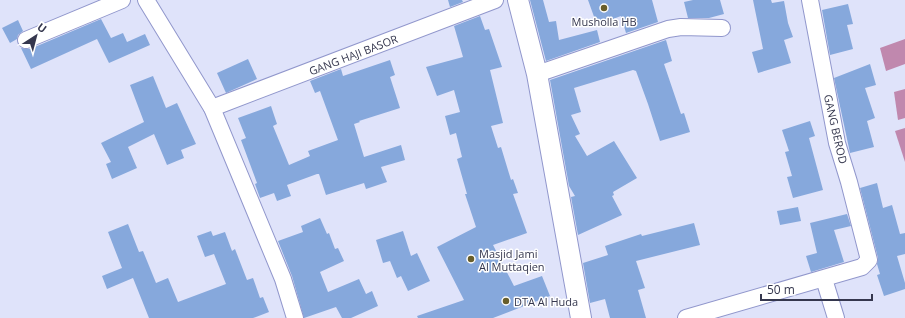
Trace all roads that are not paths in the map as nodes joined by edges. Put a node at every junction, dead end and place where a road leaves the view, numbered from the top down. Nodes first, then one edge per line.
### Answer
1 (122, 0) edge
2 (146, 0) edge
3 (495, 0) edge
4 (518, 0) edge
5 (810, 0) edge
6 (722, 28) dead end
7 (26, 40) dead end
8 (537, 74) junction
9 (212, 108) junction
10 (824, 279) junction
11 (295, 318) edge
12 (581, 318) edge
13 (686, 318) edge
14 (836, 318) edge

1 - 7 street
2 - 9 street
3 - 9 street, GANG HAJI BASOR
4 - 8 street
5 - 10 street, GANG BEROD
6 - 8 street
8 - 12 street
9 - 11 street
10 - 13 street
10 - 14 street

